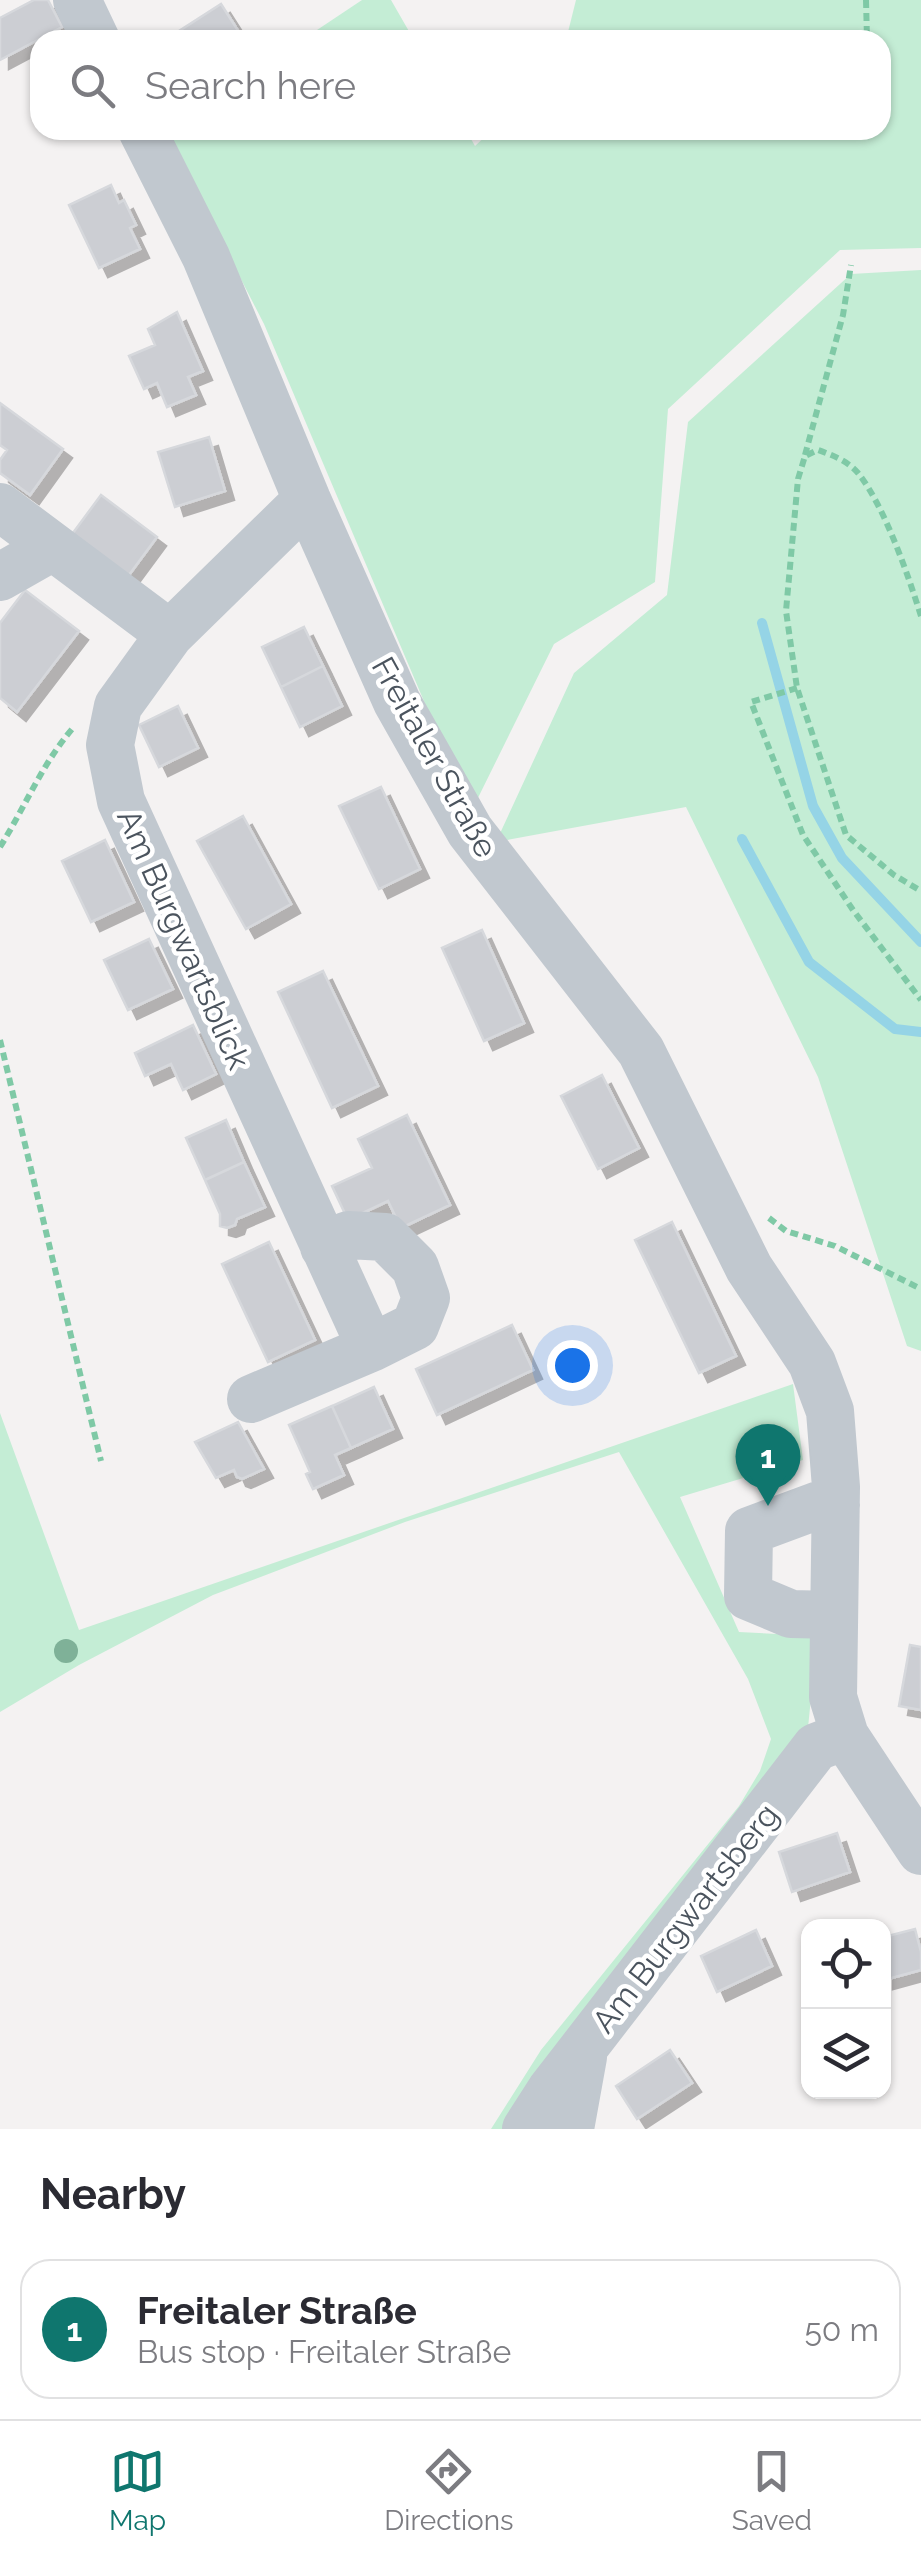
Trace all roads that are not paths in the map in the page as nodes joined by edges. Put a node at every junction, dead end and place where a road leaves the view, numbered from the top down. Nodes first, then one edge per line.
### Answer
1 (77, 0) edge
2 (91, 30) edge
3 (147, 140) edge
4 (307, 500) junction
5 (0, 507) edge
6 (50, 548) junction
7 (0, 577) edge
8 (170, 634) junction
9 (324, 1247) junction
10 (370, 1348) junction
11 (251, 1399) dead end
12 (836, 1505) junction
13 (834, 1615) junction
14 (845, 1736) junction
15 (921, 1850) edge
16 (584, 2048) junction
17 (526, 2129) edge
18 (570, 2129) edge

1 - 2 street
3 - 4 street, Freitaler Straße
4 - 8 street, Am Burgwartsblick
4 - 12 street, Freitaler Straße
5 - 6 street
6 - 7 street
6 - 8 street
8 - 9 street, Am Burgwartsblick
9 - 10 street, Am Burgwartsblick
9 - 10 street
10 - 11 street
12 - 13 street, Freitaler Straße
12 - 13 street
13 - 14 street, Freitaler Straße
14 - 15 street, Freitaler Straße
14 - 16 street, Am Burgwartsberg
16 - 17 street
16 - 18 street, Am Burgwartsberg

